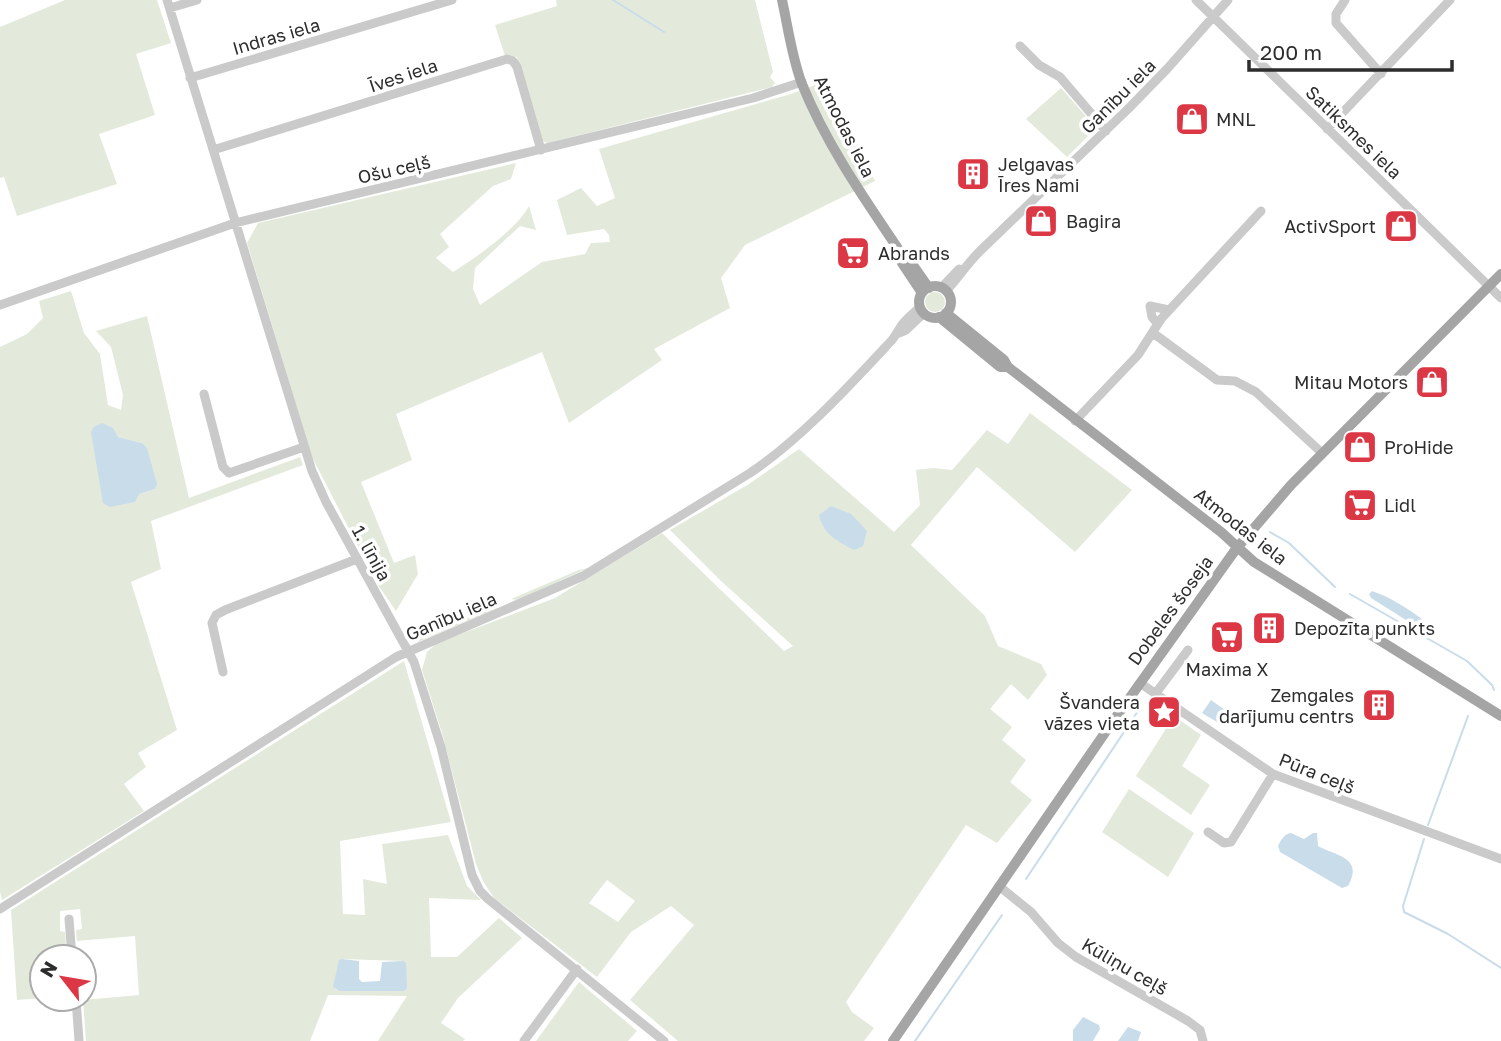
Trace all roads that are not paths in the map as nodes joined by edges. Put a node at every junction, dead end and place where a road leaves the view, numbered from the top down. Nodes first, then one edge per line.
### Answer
1 (197, 0) edge
2 (452, 0) edge
3 (782, 0) edge
4 (1196, 0) edge
5 (1228, 0) edge
6 (1345, 0) edge
7 (1450, 0) edge
8 (169, 4) edge
9 (1213, 18) junction
10 (1020, 46) dead end
11 (1381, 74) junction
12 (190, 78) junction
13 (802, 82) junction
14 (1327, 129) junction
15 (1106, 131) junction
16 (213, 150) junction
17 (541, 150) junction
18 (1261, 211) dead end
19 (235, 223) junction
20 (1501, 274) edge
21 (1490, 286) junction
22 (944, 289) junction
23 (926, 290) junction
24 (1501, 298) edge
25 (0, 305) edge
26 (922, 310) junction
27 (1169, 310) junction
28 (943, 315) junction
29 (1158, 324) junction
30 (1153, 333) junction
31 (204, 394) dead end
32 (1075, 421) junction
33 (303, 447) junction
34 (1322, 453) junction
35 (1236, 549) junction
36 (358, 559) junction
37 (409, 650) junction
38 (1188, 650) dead end
39 (223, 672) dead end
40 (1140, 682) junction
41 (1156, 693) junction
42 (1501, 716) edge
43 (1273, 774) junction
44 (1208, 832) dead end
45 (1501, 859) edge
46 (999, 886) junction
47 (0, 907) edge
48 (69, 919) dead end
49 (71, 943) edge
50 (577, 969) junction
51 (77, 1013) edge
52 (79, 1041) edge
53 (524, 1041) edge
54 (664, 1041) edge
55 (893, 1041) edge
56 (1203, 1041) edge

1 - 8 street
2 - 12 street, Indras iela
3 - 13 main road, Atmodas iela
4 - 9 street, Satiksmes iela
5 - 9 street, Ganību iela
6 - 11 street
7 - 11 street
8 - 12 street, 1. līnija
9 - 14 street, Satiksmes iela
9 - 15 street, Ganību iela
10 - 15 street
11 - 14 street
12 - 16 street, 1. līnija
13 - 17 street, Ošu ceļš
13 - 23 main road, Atmodas iela
14 - 21 street, Satiksmes iela
15 - 22 street, Ganību iela
16 - 17 street, Īves iela
16 - 19 street, 1. līnija
17 - 19 street, Ošu ceļš
18 - 27 street
19 - 25 street, Ošu ceļš
19 - 33 street, 1. līnija
20 - 21 main road, Dobeles šoseja
21 - 24 street, Satiksmes iela
21 - 34 main road, Dobeles šoseja
22 - 23 main road
22 - 28 main road
23 - 26 main road
26 - 28 main road
26 - 37 street, Ganību iela
27 - 29 street
27 - 29 street
28 - 32 main road, Atmodas iela
29 - 30 street
30 - 32 street
30 - 34 street
31 - 33 street
32 - 35 main road, Atmodas iela
33 - 36 street, 1. līnija
34 - 35 main road, Dobeles šoseja
35 - 40 main road, Dobeles šoseja
35 - 42 main road, Atmodas iela
36 - 37 street, 1. līnija
36 - 39 street
37 - 47 street, Ganību iela
37 - 50 street, 1. līnija
38 - 41 street
40 - 41 street, Pūra ceļš
40 - 46 main road, Dobeles šoseja
41 - 43 street, Pūra ceļš
43 - 44 street
43 - 45 street, Pūra ceļš
46 - 55 main road, Dobeles šoseja
46 - 56 street, Kūliņu ceļš
48 - 49 street
50 - 53 street
50 - 54 street, 1. līnija
51 - 52 street

